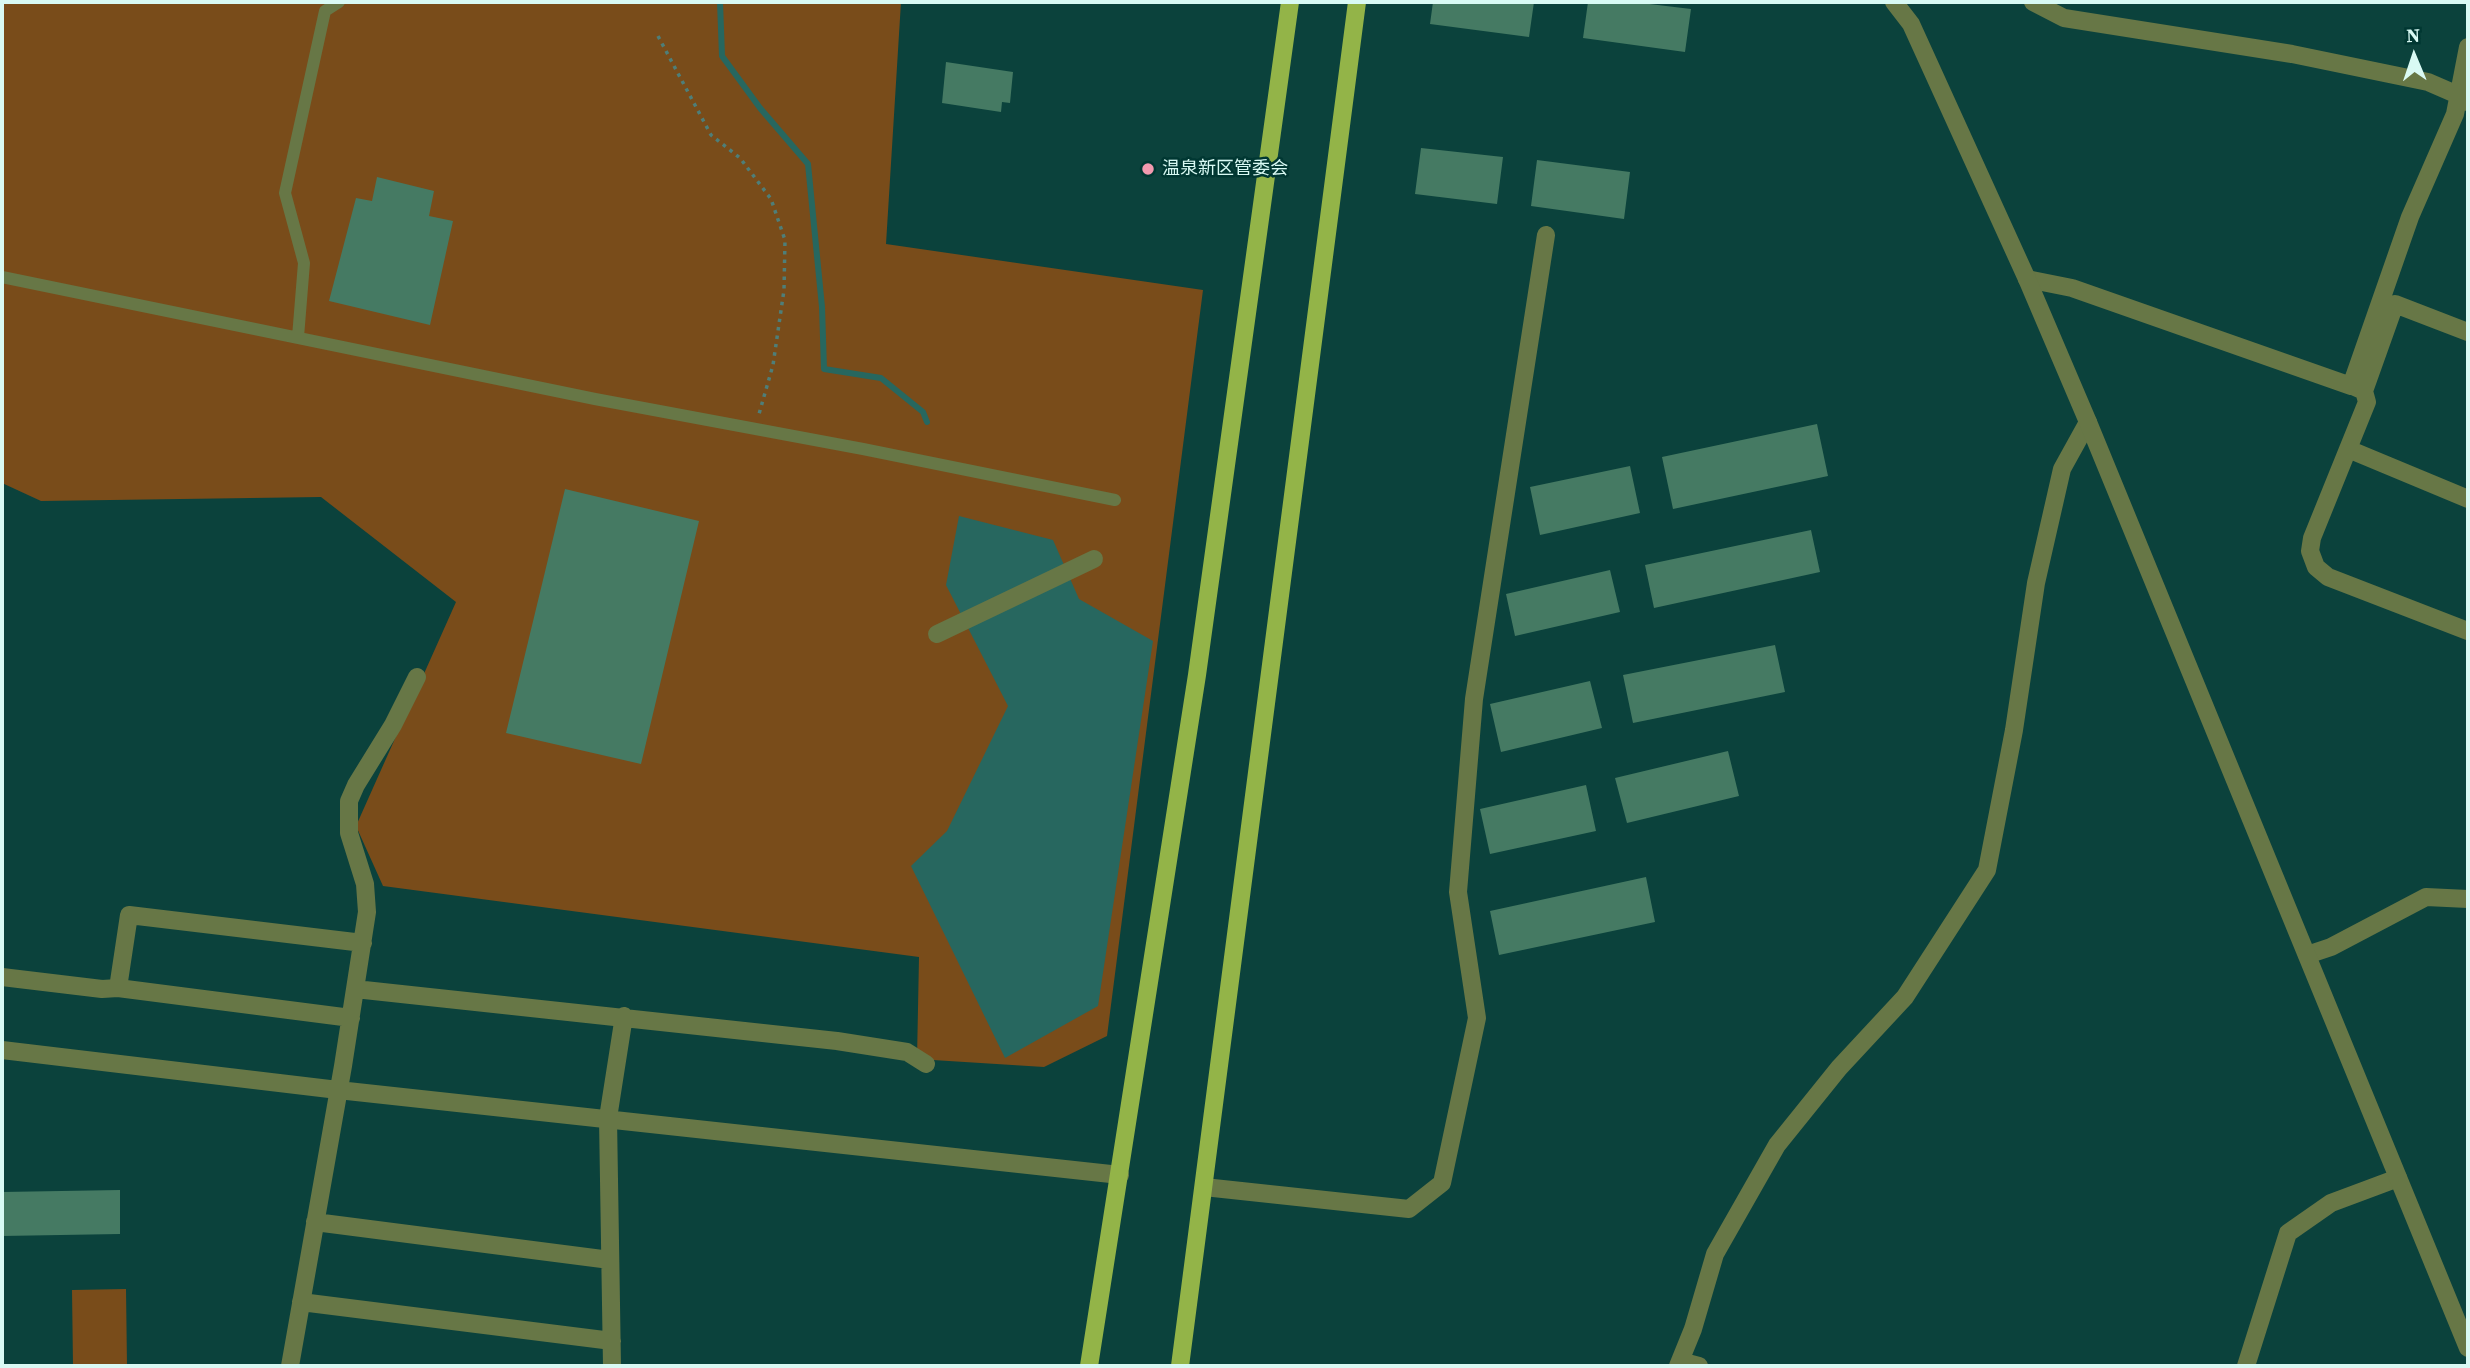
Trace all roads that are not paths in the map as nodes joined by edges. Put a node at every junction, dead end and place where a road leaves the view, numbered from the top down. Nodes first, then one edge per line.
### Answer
1 (339, 2) edge
2 (1290, 2) edge
3 (1357, 2) edge
4 (1894, 2) edge
5 (2033, 2) edge
6 (2468, 47) edge
7 (2463, 99) edge
8 (1546, 234) dead end
9 (2, 276) edge
10 (2027, 279) junction
11 (2468, 332) edge
12 (298, 337) junction
13 (2358, 389) junction
14 (2088, 422) junction
15 (2348, 449) junction
16 (2468, 499) edge
17 (1115, 500) dead end
18 (1094, 559) dead end
19 (2468, 631) edge
20 (937, 634) dead end
21 (417, 677) dead end
22 (2468, 900) edge
23 (362, 943) junction
24 (2307, 956) junction
25 (2, 977) edge
26 (118, 988) junction
27 (355, 989) junction
28 (624, 1017) junction
29 (351, 1018) junction
30 (2, 1050) edge
31 (926, 1064) dead end
32 (338, 1090) junction
33 (608, 1118) junction
34 (1120, 1175) junction
35 (2398, 1178) junction
36 (1203, 1187) junction
37 (315, 1222) junction
38 (610, 1260) junction
39 (301, 1302) junction
40 (612, 1340) junction
41 (2468, 1348) edge
42 (1679, 1363) edge
43 (290, 1366) edge
44 (612, 1366) edge
45 (1089, 1366) edge
46 (1180, 1366) edge
47 (1699, 1366) edge
48 (2246, 1366) edge

1 - 12 lane
2 - 34 main road
3 - 36 main road
4 - 10 street
5 - 7 street
6 - 7 street
7 - 13 street
8 - 36 street
9 - 12 lane
10 - 13 street
10 - 14 street
11 - 13 street
12 - 17 lane
13 - 15 street
14 - 24 street
14 - 42 street
15 - 16 street
15 - 19 street
18 - 20 street
21 - 23 street
22 - 24 street
23 - 26 street
23 - 27 street
24 - 35 street
25 - 26 street
26 - 29 street
27 - 28 street
27 - 29 street
28 - 31 street
28 - 33 street
29 - 32 street
30 - 32 street
32 - 33 street
32 - 37 street
33 - 34 street
33 - 38 street
34 - 45 main road
35 - 41 street
35 - 48 street
36 - 46 main road
37 - 38 street
37 - 39 street
38 - 40 street
39 - 40 street
39 - 43 street
40 - 44 street
42 - 47 street

